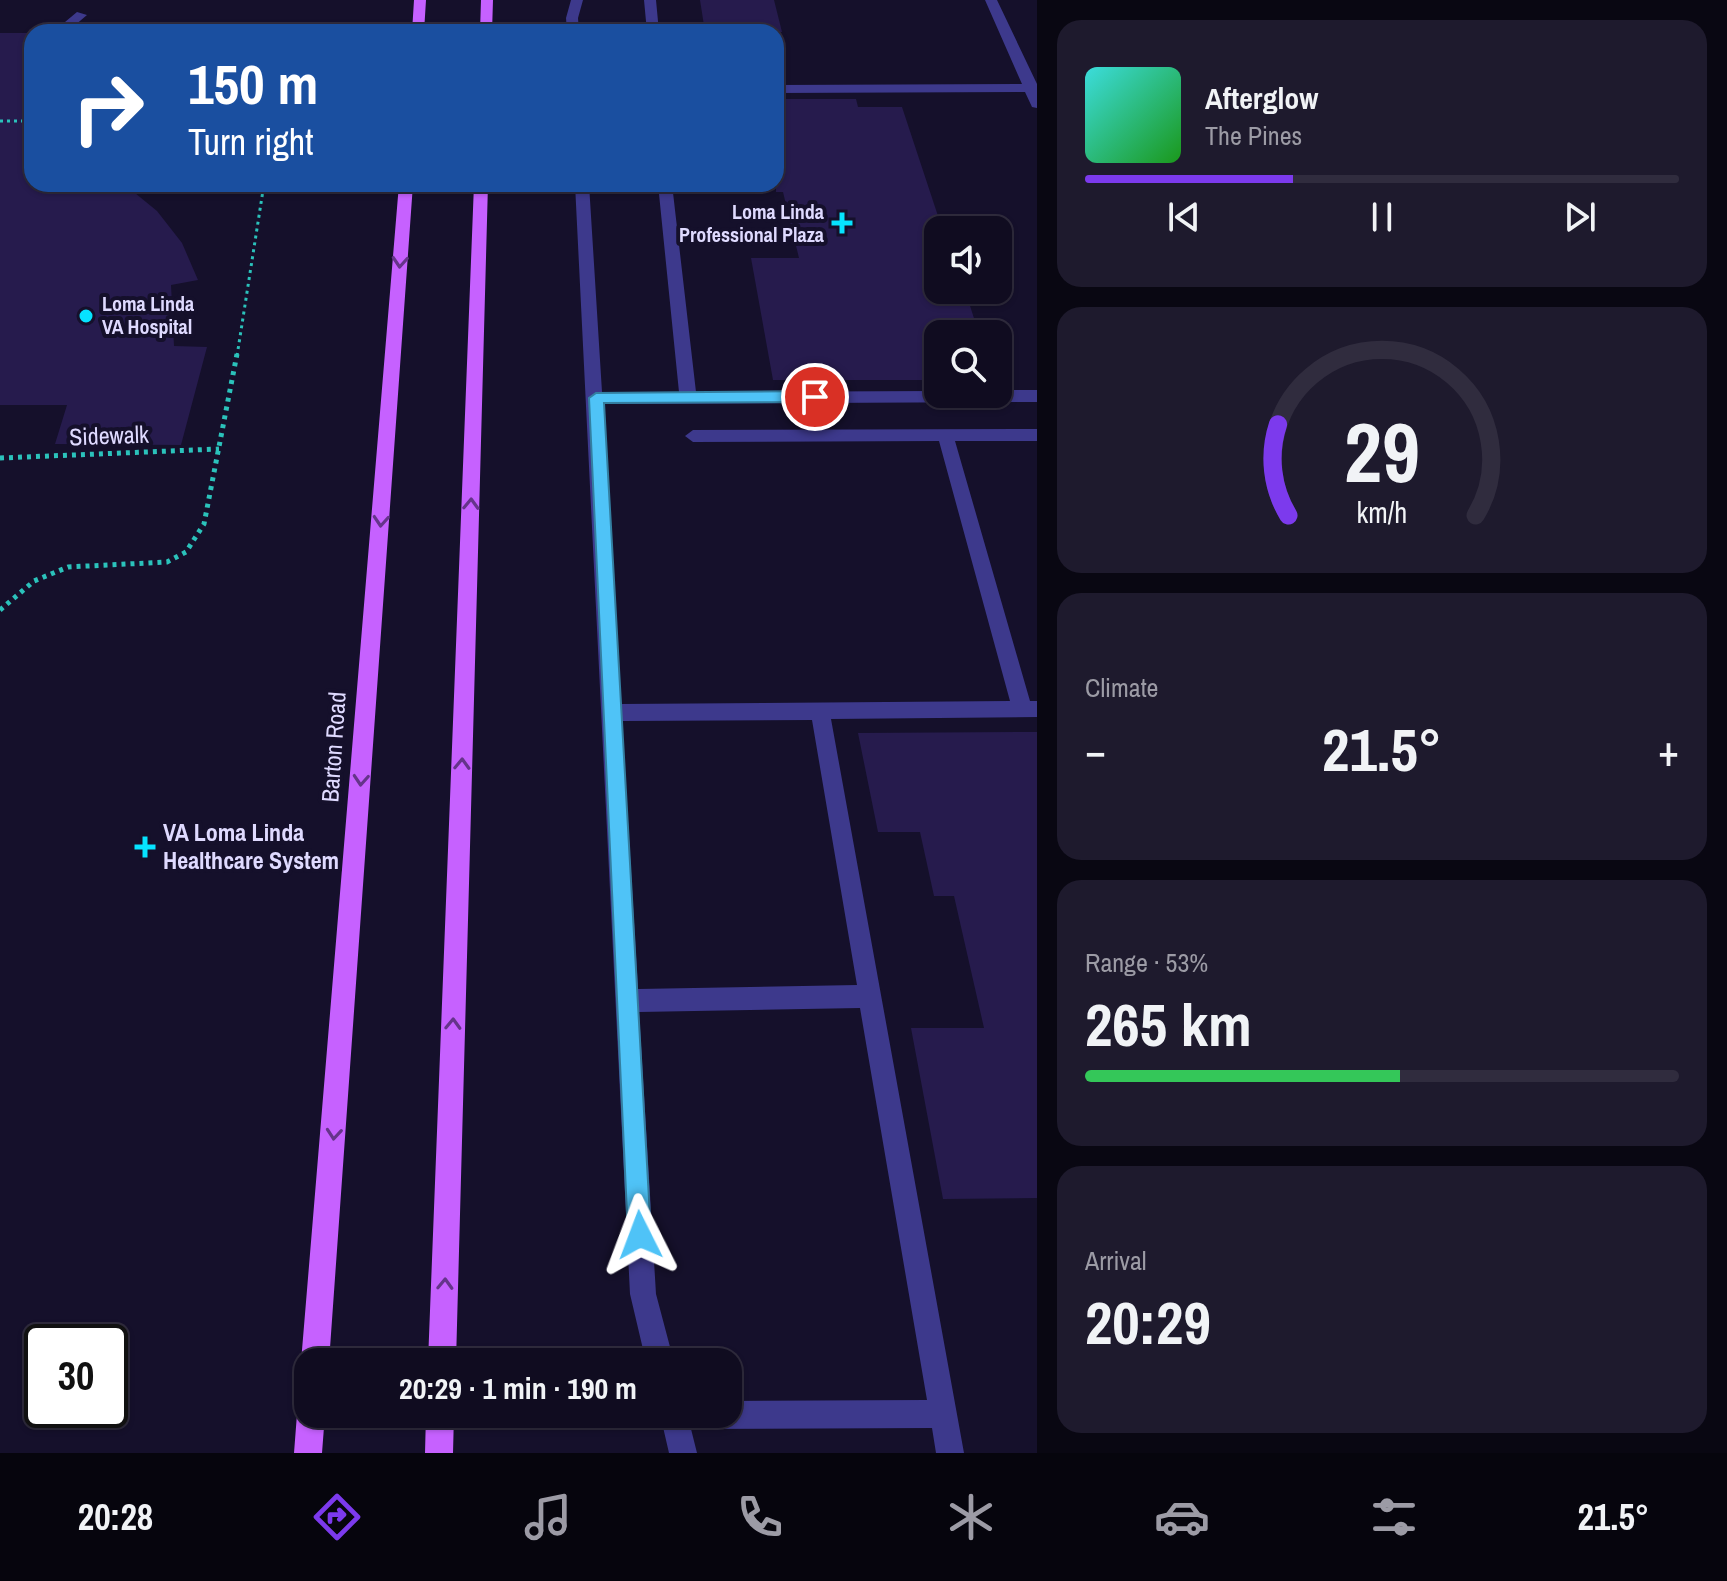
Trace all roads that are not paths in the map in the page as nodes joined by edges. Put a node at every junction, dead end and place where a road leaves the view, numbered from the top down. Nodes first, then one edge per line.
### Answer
1 (420, 0) edge
2 (487, 0) edge
3 (577, 0) edge
4 (650, 0) edge
5 (991, 0) edge
6 (81, 15) dead end
7 (69, 24) edge
8 (418, 24) edge
9 (486, 24) edge
10 (572, 24) edge
11 (652, 24) edge
12 (1034, 88) edge
13 (784, 89) edge
14 (1037, 104) edge
15 (405, 192) edge
16 (481, 192) edge
17 (583, 192) edge
18 (666, 192) edge
19 (1037, 396) edge
20 (688, 397) junction
21 (596, 398) junction
22 (945, 434) junction
23 (1037, 435) edge
24 (693, 436) dead end
25 (1029, 709) edge
26 (820, 711) junction
27 (613, 713) junction
28 (870, 996) junction
29 (626, 1001) junction
30 (316, 1348) edge
31 (442, 1348) edge
32 (656, 1348) edge
33 (944, 1414) junction
34 (742, 1415) edge
35 (310, 1428) edge
36 (440, 1428) edge
37 (677, 1428) edge
38 (308, 1453) edge
39 (439, 1453) edge
40 (683, 1453) edge
41 (950, 1453) edge

1 - 8 main road
2 - 9 main road
3 - 10 street
4 - 11 street
5 - 12 street
6 - 7 street
12 - 13 street
12 - 14 street
15 -> 30 main road, Barton Road
31 -> 16 main road
17 - 21 street
18 - 20 street
19 - 20 street
20 - 21 street
21 - 27 street
22 - 23 street
22 - 24 street
22 - 25 street
25 - 26 street
26 - 27 street
26 - 28 street
27 - 29 street
28 - 29 street
28 - 33 street
29 - 32 street
33 - 34 street
33 - 41 street
35 - 38 main road
36 - 39 main road
37 - 40 street

